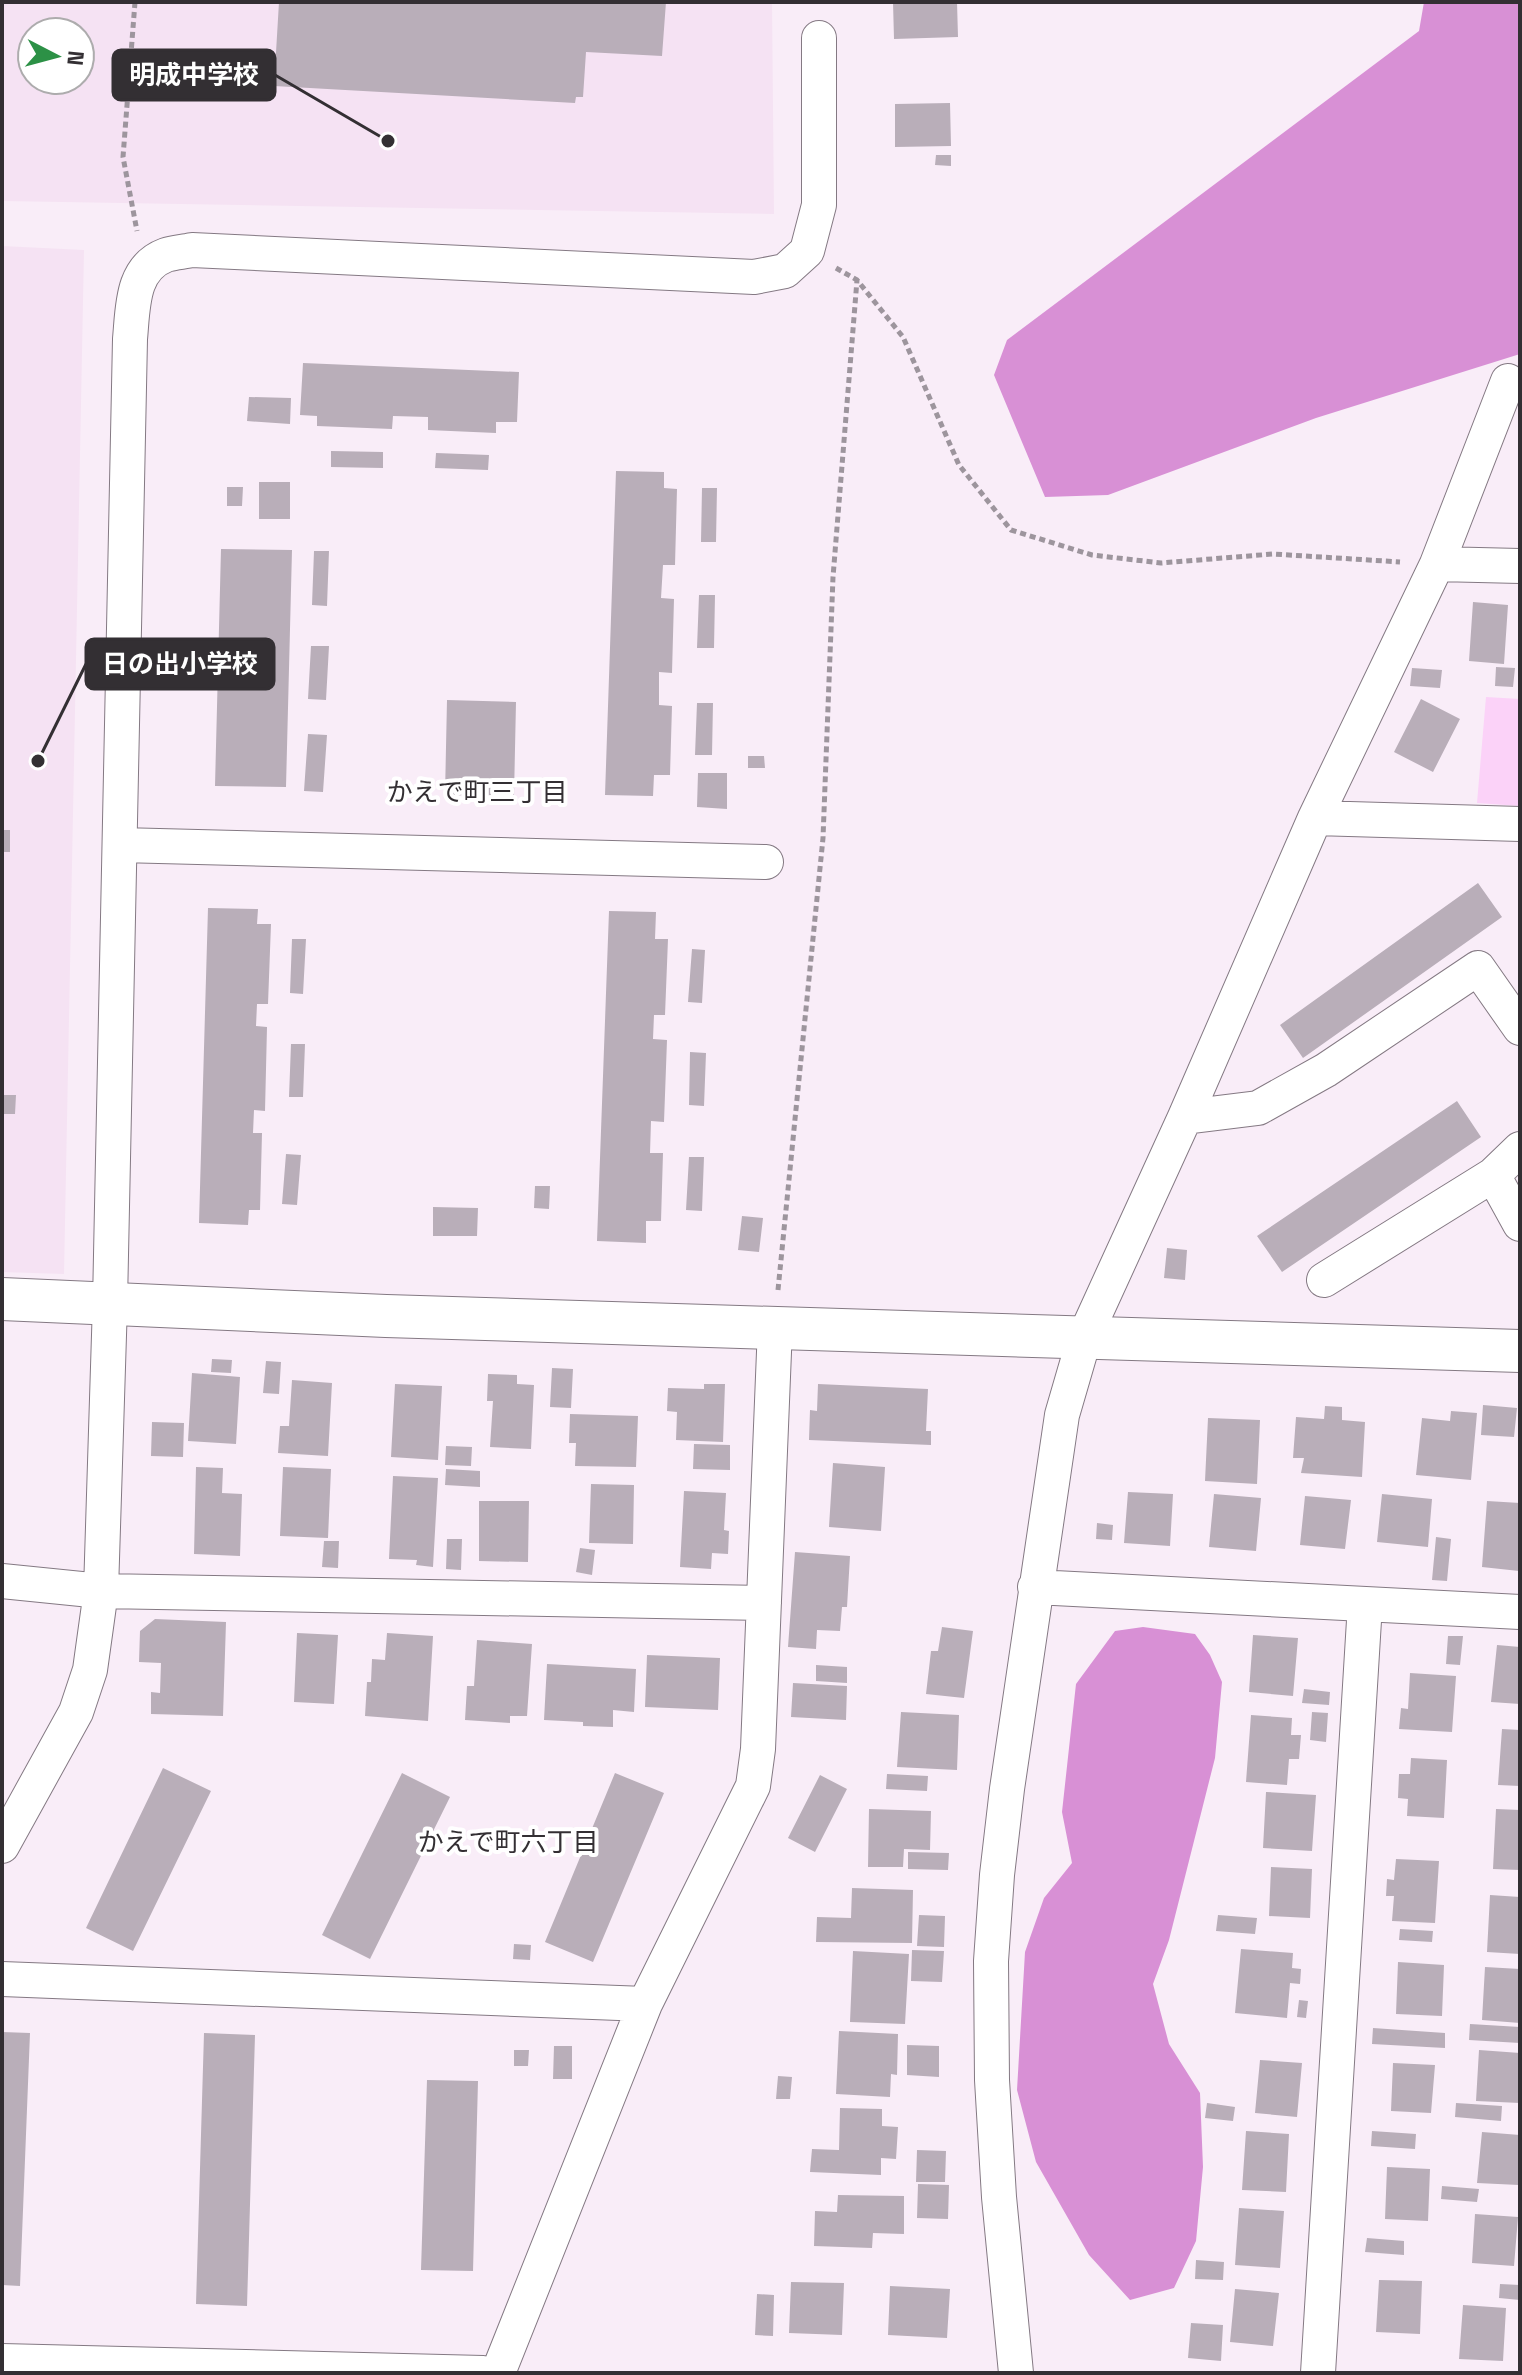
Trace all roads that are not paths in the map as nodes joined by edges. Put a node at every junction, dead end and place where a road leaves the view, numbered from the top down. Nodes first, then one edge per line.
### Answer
1 (819, 38) dead end
2 (1508, 381) dead end
3 (1437, 564) junction
4 (1520, 566) edge
5 (1315, 818) junction
6 (1520, 824) edge
7 (120, 845) junction
8 (766, 862) dead end
9 (1520, 1028) edge
10 (1185, 1117) junction
11 (1520, 1149) edge
12 (1493, 1175) junction
13 (1520, 1224) edge
14 (1324, 1280) dead end
15 (2, 1299) edge
16 (110, 1303) junction
17 (775, 1327) junction
18 (1085, 1336) junction
19 (1520, 1351) edge
20 (2, 1581) edge
21 (1035, 1587) junction
22 (101, 1591) junction
23 (764, 1603) junction
24 (1365, 1604) junction
25 (1520, 1612) edge
26 (4, 1839) edge
27 (2, 1979) edge
28 (645, 2004) junction
29 (2, 2361) edge
30 (483, 2373) edge
31 (498, 2373) edge
32 (1016, 2373) edge
33 (1318, 2373) edge

1 - 7 street
2 - 3 street
3 - 4 street
3 - 5 street
5 - 6 street
5 - 10 street
7 - 8 street
7 - 16 street
9 - 10 street
10 - 18 street
11 - 12 street
12 - 13 street
12 - 14 street
15 - 16 street
16 - 17 street
16 - 22 street
17 - 18 street
17 - 23 street
18 - 19 street
18 - 21 street
20 - 22 street
21 - 24 street
21 - 32 street
22 - 23 street
22 - 26 street
23 - 28 street
24 - 25 street
24 - 33 street
27 - 28 street
28 - 31 street
29 - 30 street

